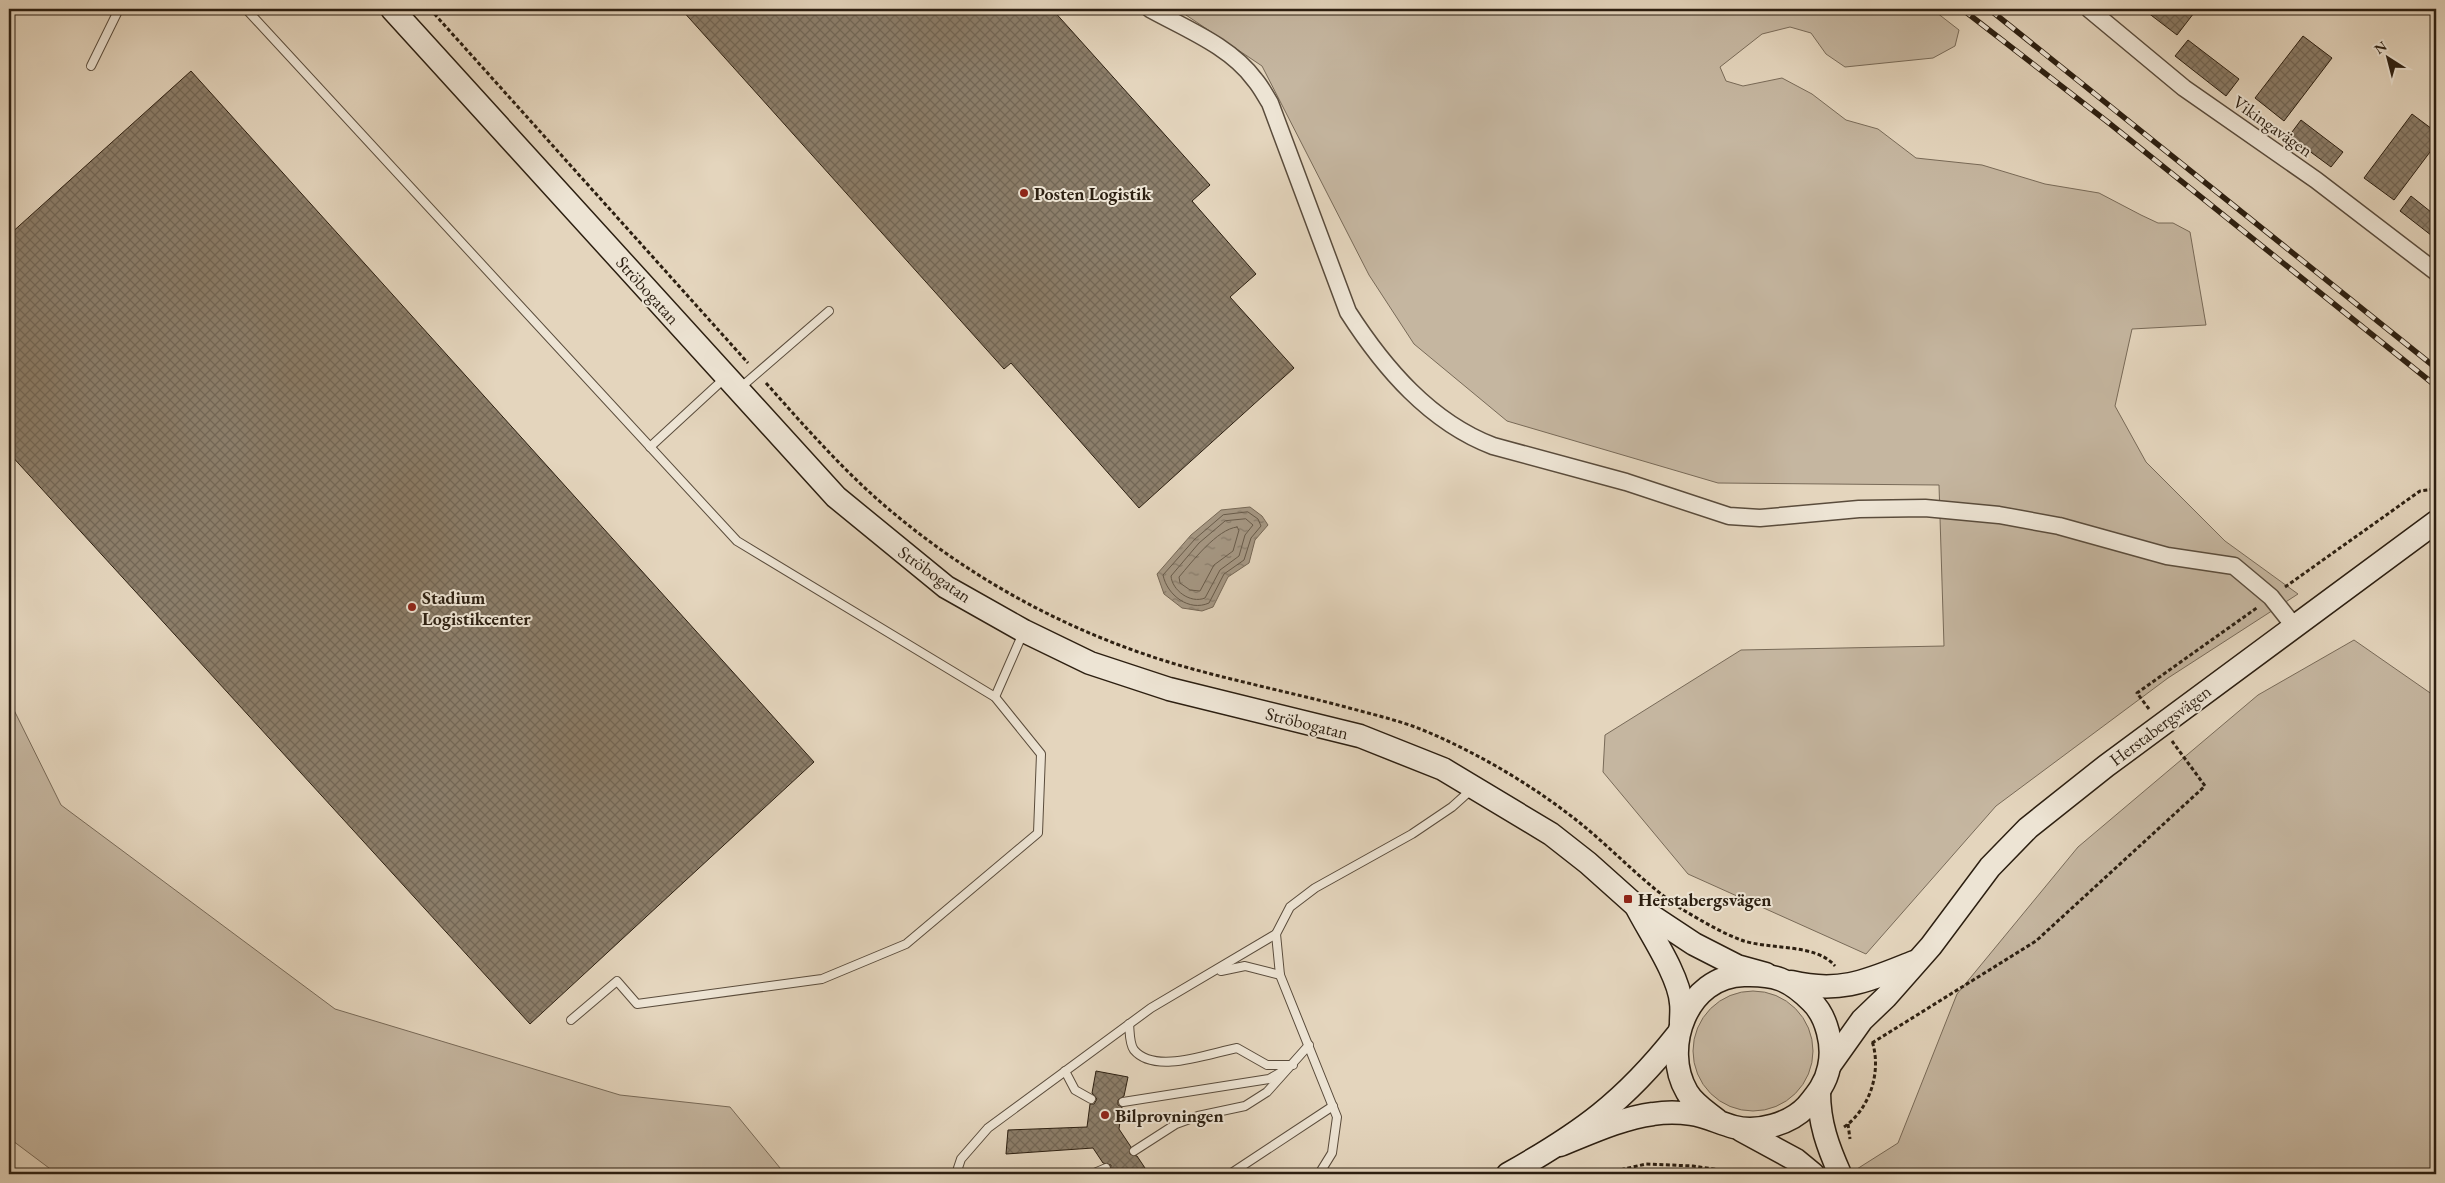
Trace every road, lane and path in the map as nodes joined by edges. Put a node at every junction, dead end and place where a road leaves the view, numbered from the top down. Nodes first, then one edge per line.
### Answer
1 (119, 9) edge
2 (246, 9) edge
3 (392, 9) edge
4 (430, 9) edge
5 (1150, 9) edge
6 (2089, 9) edge
7 (91, 66) dead end
8 (2436, 272) edge
9 (829, 311) dead end
10 (758, 374) junction
11 (732, 383) junction
12 (650, 447) junction
13 (2436, 490) edge
14 (2436, 522) edge
15 (2282, 589) dead end
16 (2266, 601) dead end
17 (2294, 626) junction
18 (1024, 631) junction
19 (995, 697) junction
20 (2154, 716) dead end
21 (2171, 740) dead end
22 (1474, 787) junction
23 (1635, 905) junction
24 (1276, 934) junction
25 (1915, 962) junction
26 (1214, 972) junction
27 (1766, 974) junction
28 (1280, 975) junction
29 (1787, 981) junction
30 (1848, 985) junction
31 (572, 1020) dead end
32 (1862, 1020) junction
33 (1129, 1024) junction
34 (1679, 1029) junction
35 (1872, 1043) junction
36 (1309, 1045) junction
37 (1293, 1065) junction
38 (1830, 1065) junction
39 (1065, 1071) junction
40 (1819, 1092) junction
41 (1091, 1099) dead end
42 (1123, 1102) dead end
43 (1333, 1106) junction
44 (1726, 1124) junction
45 (1826, 1140) junction
46 (1560, 1145) junction
47 (1134, 1151) dead end
48 (1796, 1160) junction
49 (1106, 1168) dead end
50 (956, 1174) edge
51 (1092, 1174) edge
52 (1230, 1174) edge
53 (1319, 1174) edge
54 (1508, 1174) edge
55 (1602, 1174) edge
56 (1747, 1174) edge
57 (1766, 1174) edge
58 (1813, 1174) edge
59 (1840, 1174) edge

1 - 7 lane
2 - 12 lane
3 - 11 street, Ströbogatan
4 - 10 path
5 - 17 street
6 - 8 street, Vikingavägen
9 - 10 lane
10 - 11 lane
10 - 30 path
11 - 12 lane
11 - 18 street, Ströbogatan
12 - 19 lane
13 - 15 path
14 - 17 street, Herstabergsvägen
16 - 20 path
17 - 25 street, Herstabergsvägen
18 - 19 lane
18 - 22 street, Ströbogatan
19 - 31 lane
21 - 35 path
22 - 23 street, Ströbogatan
22 - 24 lane
23 - 27 street, Ströbogatan
23 - 34 street, Ströbogatan
24 - 26 lane
24 - 28 lane
25 - 30 street, Herstabergsvägen
25 - 32 street, Herstabergsvägen
26 - 28 lane
26 - 33 lane
27 - 29 street
27 - 34 street
28 - 36 lane
29 - 30 street, Herstabergsvägen
29 - 38 street
32 - 35 path
32 - 38 street, Herstabergsvägen
33 - 37 lane
33 - 39 lane
34 - 44 street
34 - 46 street
35 - 45 path
36 - 37 lane
36 - 43 lane
37 - 42 lane
37 - 47 lane
38 - 40 street
39 - 41 lane
39 - 50 lane
40 - 44 street
40 - 45 street
43 - 52 lane
43 - 53 lane
44 - 46 street
44 - 48 street
45 - 59 street
46 - 54 street
48 - 57 path
48 - 58 street
49 - 51 lane
55 - 56 path

